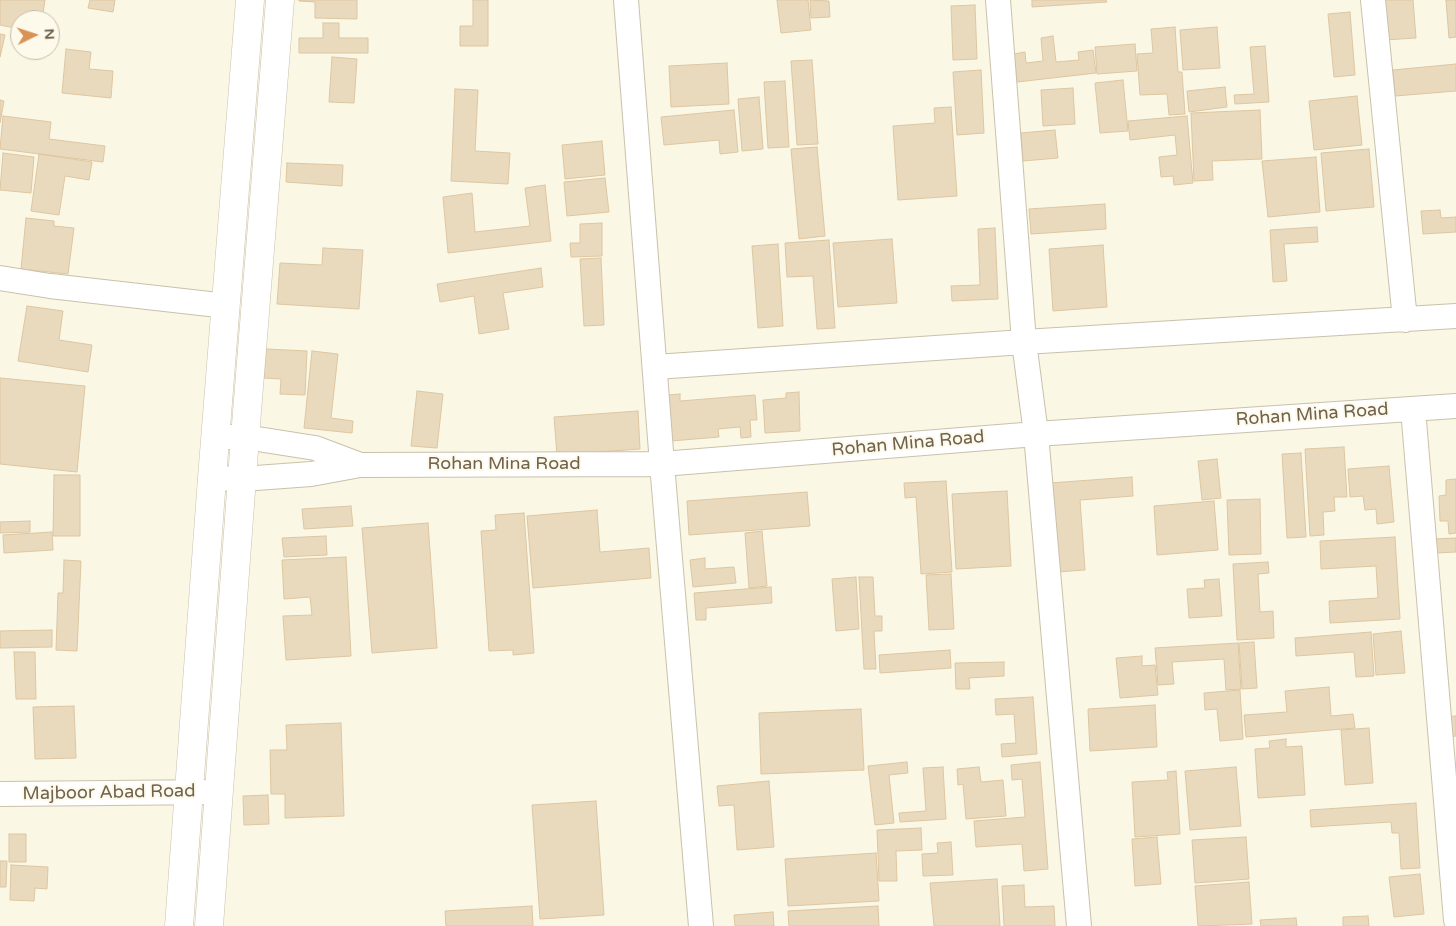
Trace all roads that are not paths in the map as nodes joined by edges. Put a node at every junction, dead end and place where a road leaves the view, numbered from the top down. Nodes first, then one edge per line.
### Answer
1 (250, 0) edge
2 (280, 0) edge
3 (626, 0) edge
4 (998, 0) edge
5 (1373, 0) edge
6 (0, 278) edge
7 (227, 306) junction
8 (1456, 316) edge
9 (1405, 320) junction
10 (1024, 342) junction
11 (655, 367) junction
12 (1456, 406) edge
13 (1413, 409) junction
14 (1036, 434) junction
15 (216, 436) junction
16 (245, 437) junction
17 (662, 464) junction
18 (360, 465) junction
19 (212, 478) junction
20 (242, 479) junction
21 (189, 792) junction
22 (218, 792) junction
23 (0, 794) edge
24 (1456, 920) edge
25 (179, 926) edge
26 (209, 926) edge
27 (700, 926) edge
28 (1079, 926) edge

1 - 7 street
2 - 16 street
3 - 11 street
4 - 10 street
5 - 9 street
6 - 7 street
7 - 15 street
8 - 9 street
9 - 10 street
10 - 11 street
10 - 14 street
11 - 17 street
12 - 13 street, Rohan Mina Road
13 - 14 street, Rohan Mina Road
13 - 24 street
14 - 17 street, Rohan Mina Road
14 - 28 street
15 - 16 street, Rohan Mina Road
15 - 19 street
16 - 18 street, Rohan Mina Road
16 - 20 street
17 - 18 street, Rohan Mina Road
17 - 27 street
18 - 20 street, Rohan Mina Road
19 - 20 street, Rohan Mina Road
19 - 21 street
20 - 22 street
21 - 22 street, Majboor Abad Road
21 - 23 street, Majboor Abad Road
21 - 25 street
22 - 26 street

